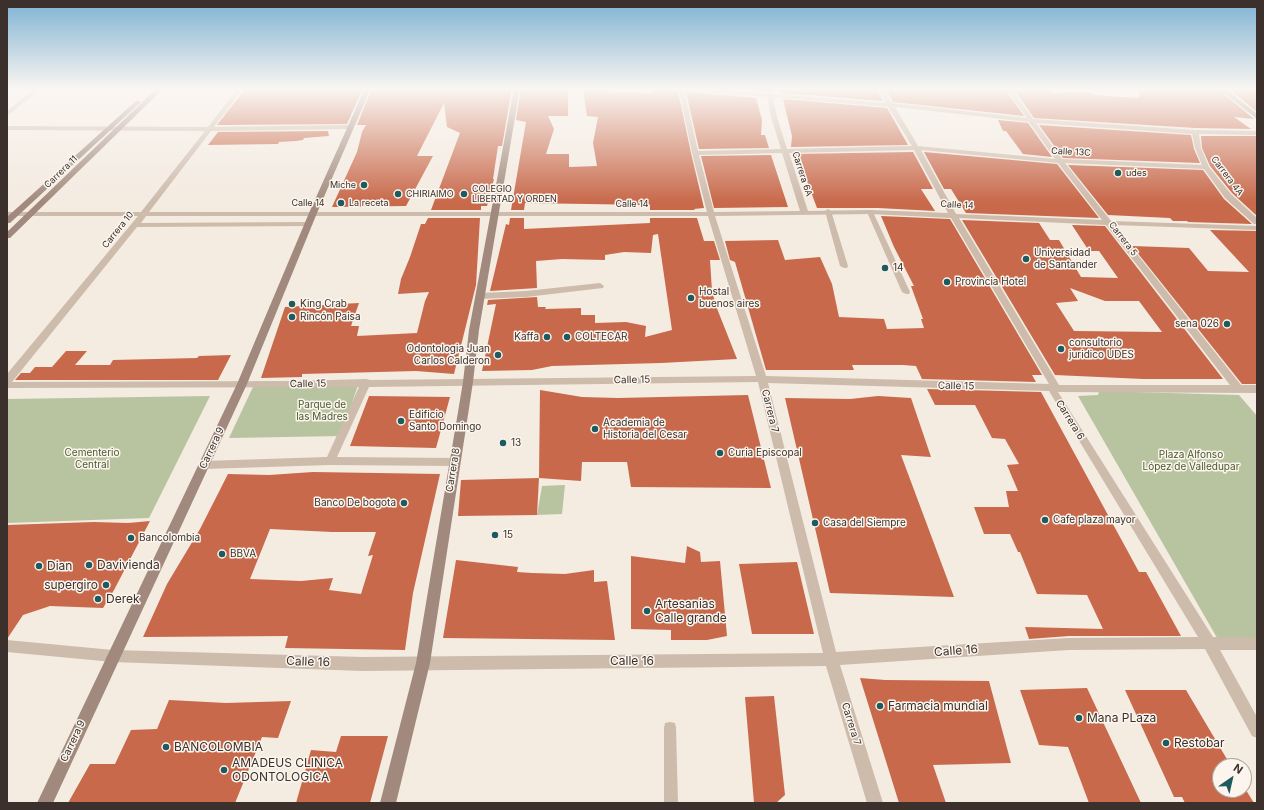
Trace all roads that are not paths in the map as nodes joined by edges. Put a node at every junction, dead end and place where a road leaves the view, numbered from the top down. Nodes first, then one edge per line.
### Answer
1 (112, 126) edge
2 (122, 126) edge
3 (211, 126) edge
4 (511, 126) edge
5 (689, 126) edge
6 (777, 126) edge
7 (903, 126) edge
8 (1036, 126) edge
9 (1104, 126) edge
10 (351, 127) joint
11 (7, 128) edge
12 (109, 129) junction
13 (119, 129) junction
14 (209, 129) junction
15 (1195, 132) junction
16 (1257, 133) edge
17 (916, 148) junction
18 (785, 151) junction
19 (695, 152) junction
20 (1060, 161) junction
21 (1206, 167) junction
22 (804, 211) junction
23 (828, 211) junction
24 (870, 212) junction
25 (11, 214) edge
26 (30, 214) junction
27 (495, 214) junction
28 (711, 214) junction
29 (143, 215) junction
30 (953, 215) junction
31 (311, 218) junction
32 (7, 222) edge
33 (1257, 222) edge
34 (1110, 223) junction
35 (135, 225) junction
36 (1257, 228) edge
37 (7, 236) edge
38 (844, 266) dead end
39 (600, 286) dead end
40 (906, 292) dead end
41 (480, 296) junction
42 (762, 379) junction
43 (7, 381) edge
44 (366, 382) junction
45 (468, 382) junction
46 (7, 384) edge
47 (242, 384) junction
48 (1056, 388) junction
49 (1238, 389) junction
50 (1257, 389) edge
51 (330, 461) junction
52 (454, 462) junction
53 (204, 465) junction
54 (1209, 642) junction
55 (1257, 644) edge
56 (7, 646) edge
57 (113, 656) junction
58 (831, 659) junction
59 (423, 663) junction
60 (670, 728) dead end
61 (1257, 731) edge
62 (44, 803) edge
63 (388, 803) edge
64 (671, 803) edge
65 (875, 803) edge

1 - 12 street, Carrera 11
2 - 13 street, Carrera 11
3 - 14 street, Carrera 10
4 - 27 street, Carrera 8
5 - 19 street, Carrera 7
6 - 18 street, Carrera 6A
7 - 17 street, Carrera 6
8 - 20 street, Carrera 5
9 - 15 street
10 - 14 street
10 - 31 street, Carrera 9
11 - 12 street
12 - 13 street
12 - 25 street, Carrera 11
13 - 14 street
13 - 26 street, Carrera 11
14 - 29 street, Carrera 10
15 - 16 street
15 - 21 street, Carrera 4A
17 - 18 street, Calle 13C
17 - 20 street, Calle 13C
17 - 30 street, Carrera 6
18 - 19 street, Calle 13C
18 - 22 street, Carrera 6A
19 - 28 street, Carrera 7
20 - 21 street, Calle 13C
20 - 34 street, Carrera 5
21 - 33 street, Carrera 4A
22 - 23 street, Calle 14
22 - 28 street, Calle 14
23 - 24 street, Calle 14
23 - 38 lane
24 - 30 street, Calle 14
24 - 40 lane
25 - 26 street, Calle 14
25 - 32 street, Carrera 11
26 - 29 street, Calle 14
26 - 37 street, Carrera 11
27 - 28 street, Calle 14
27 - 31 street, Calle 14
27 - 41 street, Carrera 8
28 - 42 street, Carrera 7
29 - 31 street, Calle 14
29 - 35 street, Carrera 10
30 - 34 street, Calle 14
30 - 48 street, Carrera 6
31 - 35 street
31 - 47 street, Carrera 9
34 - 36 street, Calle 14
34 - 49 street, Carrera 5
35 - 43 street, Carrera 10
39 - 41 street
41 - 45 street, Carrera 8
42 - 45 street, Calle 15
42 - 48 street, Calle 15
42 - 58 street, Carrera 7
44 - 45 street, Calle 15
44 - 47 street, Calle 15
44 - 51 street
45 - 52 street, Carrera 8
46 - 47 street, Calle 15
47 - 53 street, Carrera 9
48 - 49 street, Calle 15
48 - 54 street, Carrera 6
49 - 50 street, Calle 15
51 - 52 street
51 - 53 street
52 - 59 street, Carrera 8
53 - 57 street, Carrera 9
54 - 55 street, Calle 16
54 - 58 street, Calle 16
54 - 61 street, Carrera 6
56 - 57 street, Calle 16
57 - 59 street, Calle 16
57 - 62 street, Carrera 9
58 - 59 street, Calle 16
58 - 65 street, Carrera 7
59 - 63 street, Carrera 8
60 - 64 lane

